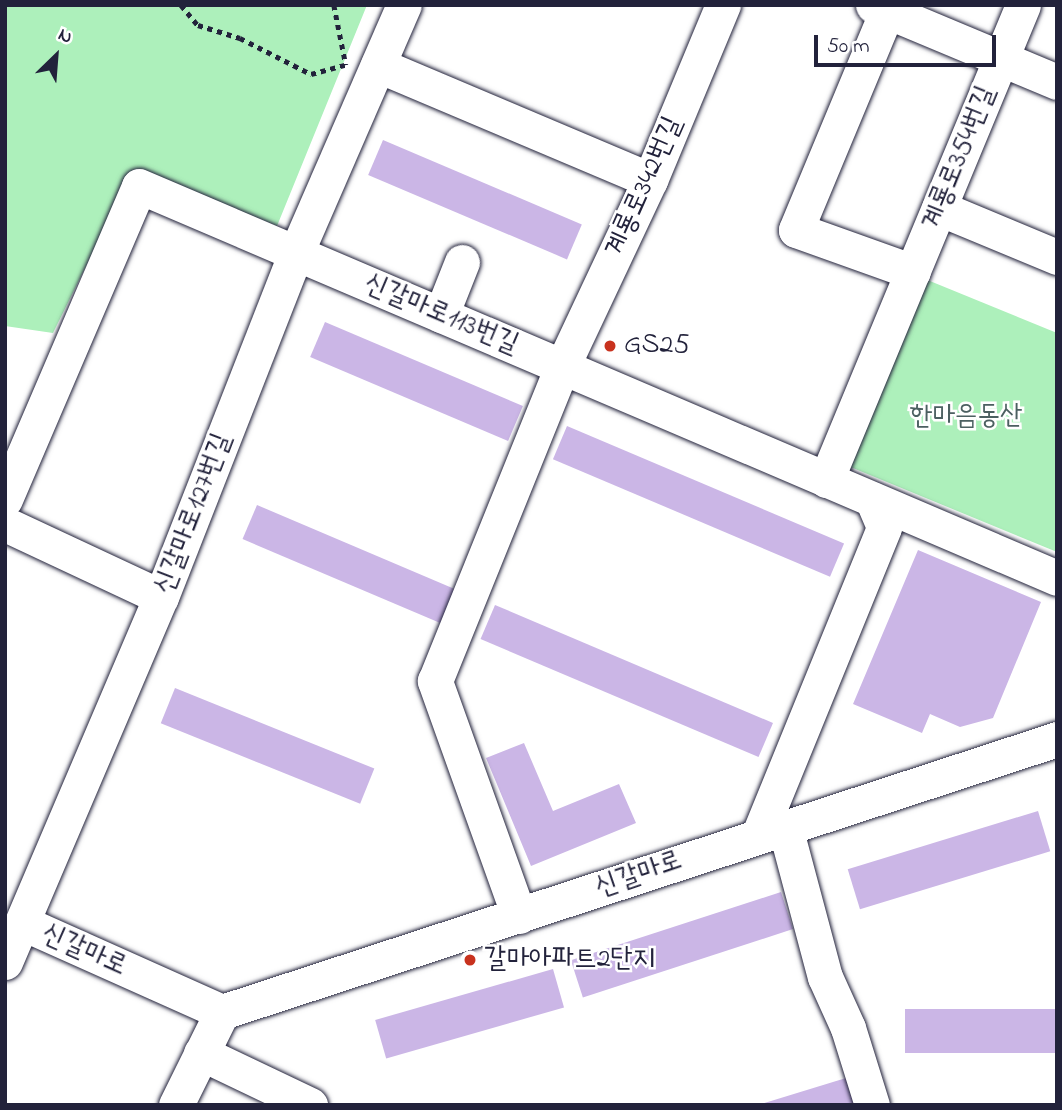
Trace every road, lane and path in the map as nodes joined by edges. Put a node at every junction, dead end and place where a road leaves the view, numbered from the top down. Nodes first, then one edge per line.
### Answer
1 (181, 5) edge
2 (334, 5) edge
3 (404, 5) edge
4 (723, 5) edge
5 (1023, 5) edge
6 (880, 8) edge
7 (1001, 59) junction
8 (362, 65) junction
9 (1057, 82) edge
10 (650, 180) junction
11 (939, 208) junction
12 (296, 253) junction
13 (1057, 257) edge
14 (462, 262) dead end
15 (913, 272) junction
16 (441, 315) junction
17 (562, 367) junction
18 (826, 480) junction
19 (5, 499) edge
20 (872, 499) junction
21 (5, 524) edge
22 (1057, 578) edge
23 (161, 597) junction
24 (1057, 739) edge
25 (772, 830) junction
26 (519, 916) junction
27 (23, 923) junction
28 (5, 961) edge
29 (222, 1012) junction
30 (201, 1053) junction
31 (176, 1105) edge
32 (310, 1105) edge
33 (872, 1105) edge

1 - 8 path
2 - 8 path
3 - 8 street, 신갈마로127번길
4 - 10 street, 계룡로342번길
5 - 7 street, 계룡로354번길
6 - 7 street
6 - 15 street
7 - 9 street
7 - 11 street, 계룡로354번길
8 - 10 street
8 - 12 street, 신갈마로127번길
10 - 17 street, 계룡로342번길
11 - 13 street
11 - 15 street, 계룡로354번길
12 - 16 street, 신갈마로113번길
12 - 19 street, 신갈마로113번길
12 - 23 street, 신갈마로127번길
14 - 16 street
15 - 18 street, 계룡로354번길
16 - 17 street, 신갈마로113번길
17 - 18 street, 신갈마로113번길
17 - 26 street, 계룡로342번길
18 - 20 street, 신갈마로113번길
20 - 22 street, 신갈마로113번길
20 - 25 street
21 - 23 street
23 - 27 street, 신갈마로127번길
24 - 25 street, 신갈마로
25 - 26 street, 신갈마로
25 - 33 street
26 - 29 street, 신갈마로
27 - 28 street, 신갈마로127번길
27 - 29 street, 신갈마로
29 - 30 street
30 - 31 street
30 - 32 street

